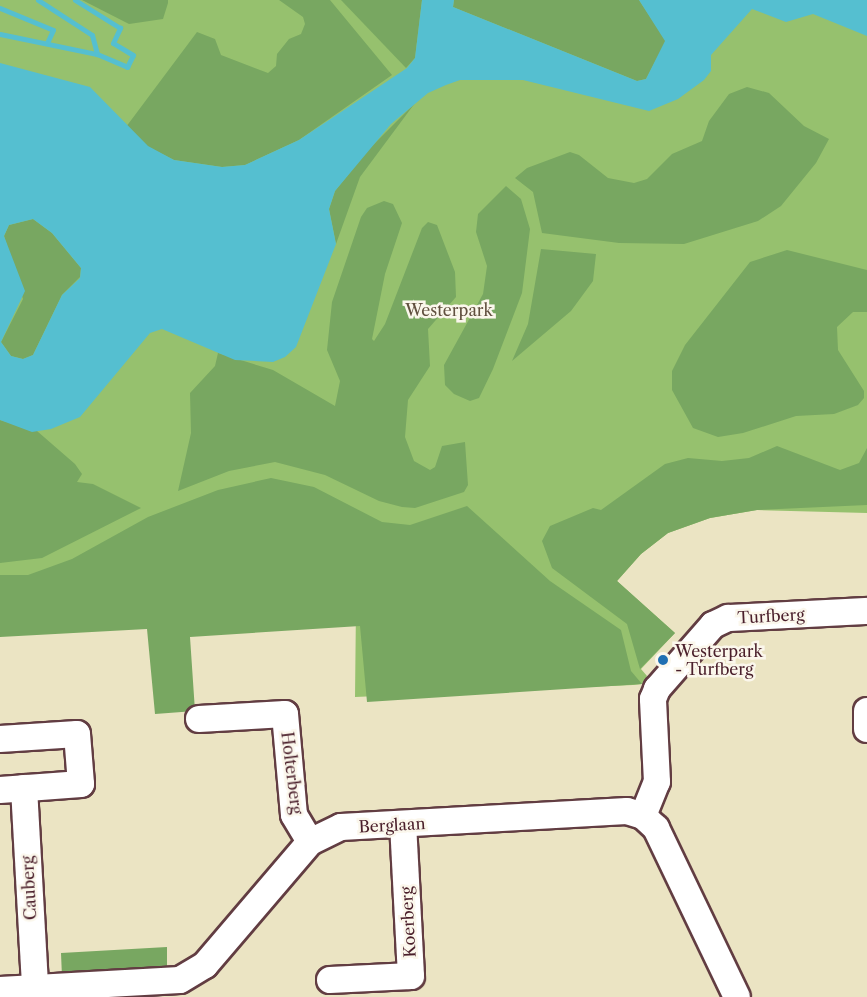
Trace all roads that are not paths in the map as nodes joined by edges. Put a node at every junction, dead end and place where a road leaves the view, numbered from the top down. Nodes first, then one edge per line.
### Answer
1 (867, 611) edge
2 (867, 711) edge
3 (199, 718) dead end
4 (867, 729) edge
5 (0, 739) edge
6 (12, 789) edge
7 (643, 816) junction
8 (404, 824) junction
9 (310, 843) junction
10 (330, 980) dead end
11 (35, 987) junction
12 (0, 990) edge
13 (121, 991) edge
14 (737, 997) edge

1 - 7 street, Turfberg
2 - 4 street
3 - 9 street, Holterberg
5 - 6 street, Cauberg
6 - 11 street, Cauberg
7 - 8 street, Berglaan
7 - 14 street
8 - 9 street, Berglaan
8 - 10 street, Koerberg
9 - 13 street, Berglaan
11 - 12 street, Berglaan
11 - 13 street, Berglaan

